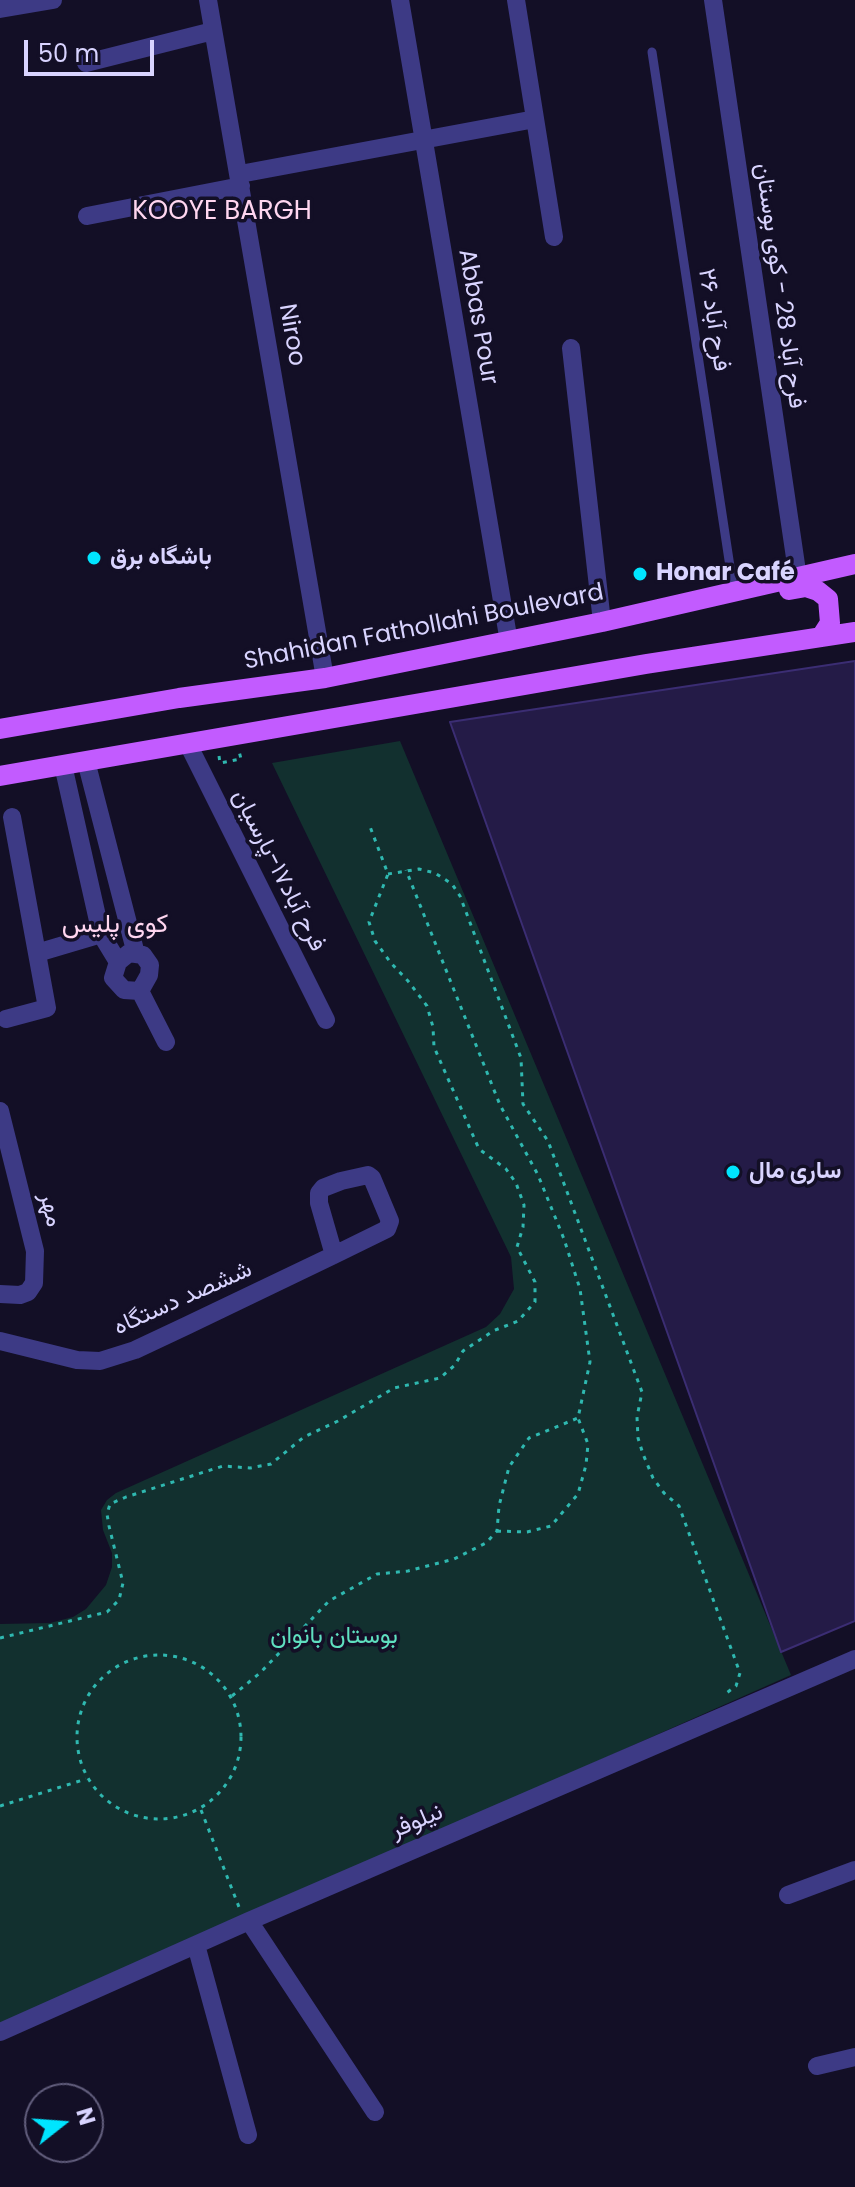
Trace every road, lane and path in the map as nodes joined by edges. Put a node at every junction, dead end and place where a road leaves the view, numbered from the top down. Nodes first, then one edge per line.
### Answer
1 (53, 0) edge
2 (208, 0) edge
3 (400, 0) edge
4 (516, 0) edge
5 (713, 0) edge
6 (0, 9) edge
7 (213, 31) junction
8 (652, 52) dead end
9 (86, 63) dead end
10 (535, 119) junction
11 (422, 141) junction
12 (240, 180) junction
13 (87, 216) dead end
14 (554, 237) dead end
15 (571, 348) dead end
16 (855, 564) edge
17 (798, 578) junction
18 (734, 593) junction
19 (669, 607) junction
20 (602, 622) junction
21 (855, 632) edge
22 (821, 637) junction
23 (509, 642) junction
24 (325, 678) junction
25 (0, 729) edge
26 (188, 744) junction
27 (241, 759) dead end
28 (86, 761) junction
29 (220, 763) dead end
30 (63, 765) junction
31 (0, 776) edge
32 (12, 817) dead end
33 (369, 824) dead end
34 (406, 870) junction
35 (388, 874) junction
36 (101, 934) junction
37 (37, 953) junction
38 (136, 954) junction
39 (118, 962) junction
40 (140, 991) junction
41 (6, 1019) dead end
42 (326, 1020) dead end
43 (166, 1042) dead end
44 (0, 1111) edge
45 (334, 1255) junction
46 (0, 1294) edge
47 (0, 1341) edge
48 (578, 1418) junction
49 (497, 1531) junction
50 (0, 1638) edge
51 (855, 1659) edge
52 (232, 1696) junction
53 (719, 1699) dead end
54 (86, 1779) junction
55 (0, 1806) edge
56 (201, 1810) junction
57 (855, 1870) edge
58 (788, 1895) dead end
59 (240, 1918) junction
60 (196, 1945) junction
61 (0, 2032) edge
62 (855, 2057) edge
63 (817, 2066) dead end
64 (375, 2112) dead end
65 (248, 2135) dead end

1 - 6 street
2 - 7 street, Niroo
3 - 11 street, Abbas Pour
4 - 10 street
5 - 17 street, فرح آباد 28 - کوی بوستان
7 - 9 street
7 - 12 street, Niroo
8 - 18 lane, فرح آباد ۲۶
10 - 11 street
10 - 14 street
11 - 12 street
11 - 23 street, Abbas Pour
12 - 13 street
12 - 24 street, Niroo
15 - 20 street
16 - 17 main road, Shahidan Fathollahi Boulevard
17 - 18 main road, Shahidan Fathollahi Boulevard
18 - 19 main road, Shahidan Fathollahi Boulevard
19 - 20 main road, Shahidan Fathollahi Boulevard
19 - 22 main road
20 - 23 main road, Shahidan Fathollahi Boulevard
21 - 22 main road
22 - 26 main road
23 - 24 main road, Shahidan Fathollahi Boulevard
24 - 25 main road, Shahidan Fathollahi Boulevard
26 - 28 main road
26 - 42 street, فرح آباد۱۷-پارسیان
27 - 29 path
28 - 30 main road
28 - 38 street
30 - 31 main road
30 - 36 street
32 - 37 street
33 - 35 path
34 - 35 path
34 - 48 path
34 - 53 path
35 - 50 path
36 - 37 street
36 - 39 street
37 - 41 street
38 - 39 street
38 - 40 street
39 - 40 street
40 - 43 street
44 - 46 street, مهر
45 - 45 street, ششصد دستگاه
45 - 47 street, ششصد دستگاه
48 - 49 path
48 - 49 path
49 - 52 path
51 - 59 street, نیلوفر
52 - 54 path
52 - 56 path
54 - 55 path
54 - 56 path
56 - 59 path
57 - 58 street
59 - 60 street, نیلوفر
59 - 64 street
60 - 61 street, نیلوفر
60 - 65 street
62 - 63 street

